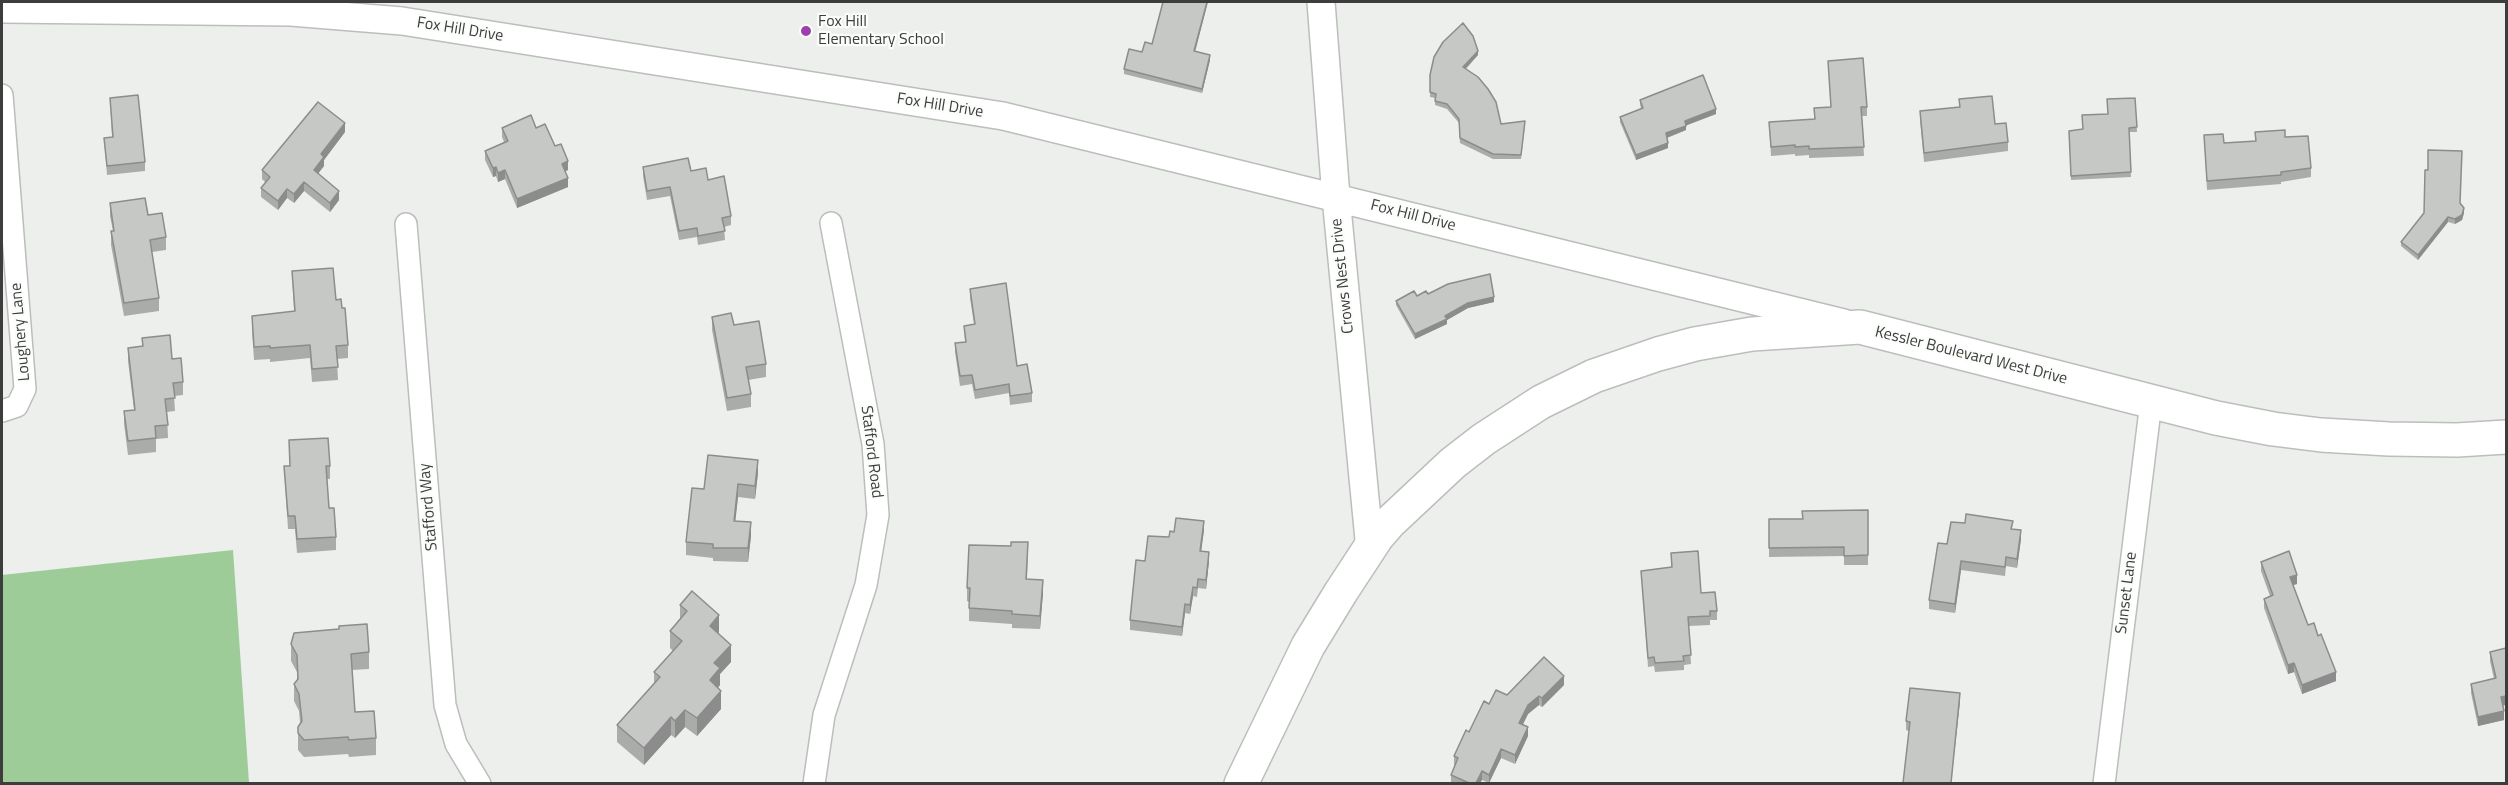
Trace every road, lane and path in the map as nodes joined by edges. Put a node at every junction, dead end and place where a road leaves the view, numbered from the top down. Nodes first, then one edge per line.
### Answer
1 (1321, 2) edge
2 (291, 7) edge
3 (2, 9) edge
4 (2, 95) edge
5 (1336, 197) junction
6 (831, 223) dead end
7 (406, 224) dead end
8 (1860, 327) junction
9 (2151, 402) junction
10 (2, 411) edge
11 (2506, 437) edge
12 (1370, 550) junction
13 (480, 783) edge
14 (814, 783) edge
15 (1241, 783) edge
16 (2104, 783) edge

1 - 5 street, Crows Nest Drive
2 - 3 street, Fox Hill Drive
2 - 5 street, Fox Hill Drive
4 - 10 street, Loughery Lane
5 - 8 street, Fox Hill Drive
5 - 12 street, Crows Nest Drive
6 - 14 street, Stafford Road
7 - 13 street, Stafford Way
8 - 9 main road, Kessler Boulevard West Drive
8 - 12 main road, Kessler Boulevard West Drive
9 - 11 main road, Kessler Boulevard West Drive
9 - 16 street, Sunset Lane
12 - 15 main road, Kessler Boulevard West Drive

